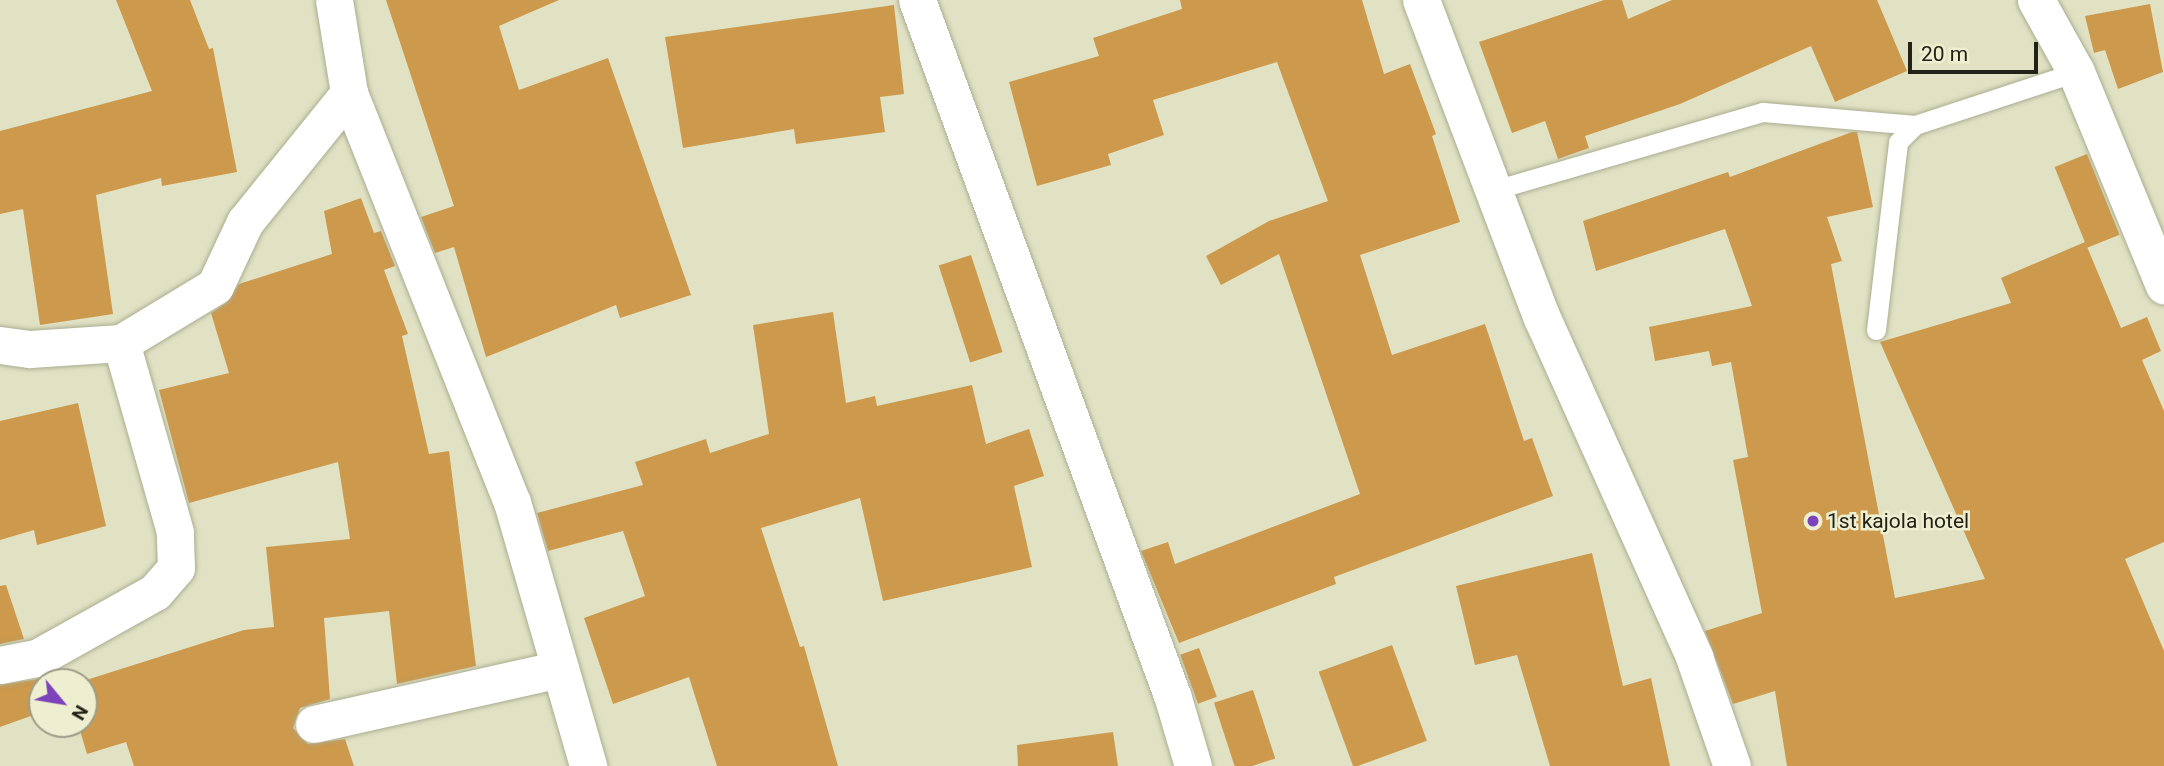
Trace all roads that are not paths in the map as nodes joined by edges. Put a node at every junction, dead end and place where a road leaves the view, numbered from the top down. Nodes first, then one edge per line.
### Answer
1 (334, 0) edge
2 (917, 0) edge
3 (1421, 0) edge
4 (2036, 0) edge
5 (2076, 72) junction
6 (349, 93) junction
7 (1915, 125) junction
8 (1494, 190) junction
9 (2164, 286) edge
10 (1876, 330) dead end
11 (121, 343) junction
12 (0, 345) edge
13 (0, 665) edge
14 (560, 669) junction
15 (314, 724) dead end
16 (588, 766) edge
17 (1193, 766) edge
18 (1732, 766) edge

1 - 6 street
2 - 17 street
3 - 8 street
4 - 5 street
5 - 7 lane
5 - 9 street
6 - 11 street
6 - 14 street
7 - 8 lane
7 - 10 lane
8 - 18 street
11 - 12 street
11 - 13 street
14 - 15 street
14 - 16 street

